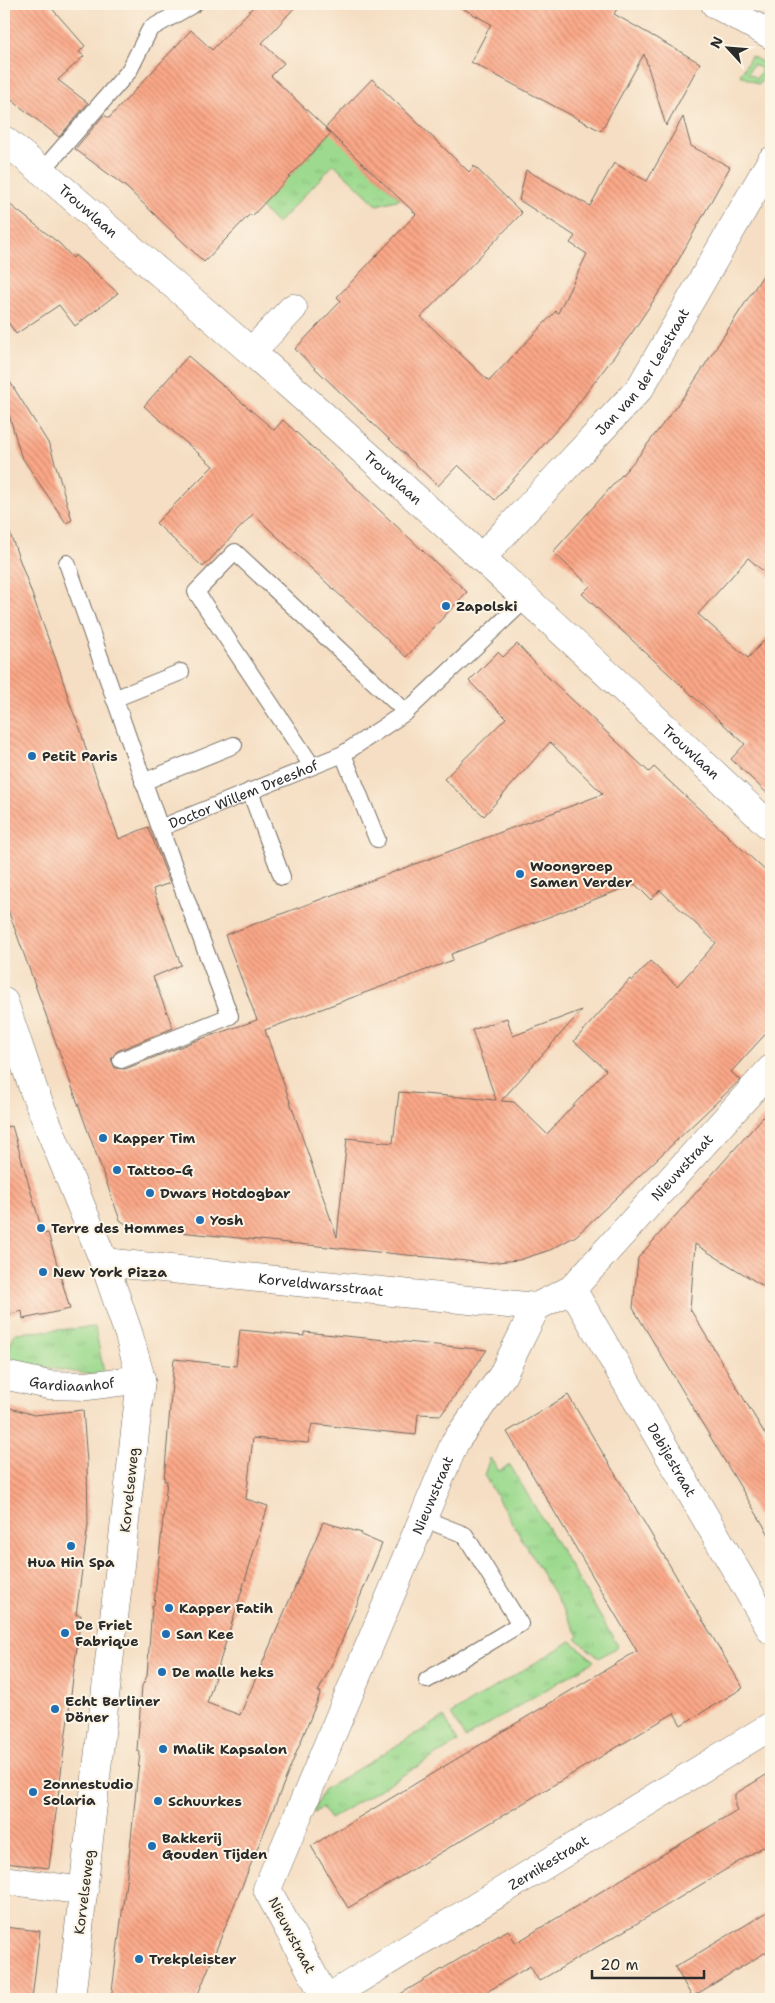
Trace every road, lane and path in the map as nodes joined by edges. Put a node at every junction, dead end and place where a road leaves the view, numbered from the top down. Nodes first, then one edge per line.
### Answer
1 (194, 4) edge
2 (715, 4) edge
3 (771, 35) edge
4 (4, 140) edge
5 (771, 161) edge
6 (42, 171) junction
7 (293, 308) dead end
8 (252, 351) junction
9 (482, 557) junction
10 (67, 563) dead end
11 (526, 599) junction
12 (181, 672) dead end
13 (114, 699) junction
14 (406, 712) junction
15 (234, 745) dead end
16 (342, 754) junction
17 (312, 766) junction
18 (143, 782) junction
19 (250, 791) junction
20 (771, 827) edge
21 (160, 828) junction
22 (377, 839) dead end
23 (282, 877) dead end
24 (4, 1002) edge
25 (121, 1060) dead end
26 (771, 1069) edge
27 (104, 1262) junction
28 (572, 1289) junction
29 (536, 1307) junction
30 (4, 1375) edge
31 (141, 1379) junction
32 (422, 1518) junction
33 (771, 1630) edge
34 (427, 1680) dead end
35 (771, 1726) edge
36 (4, 1880) edge
37 (84, 1890) junction
38 (71, 1999) edge
39 (326, 1999) edge

1 - 6 lane
2 - 3 street
4 - 6 street, Trouwlaan
5 - 9 street, Jan van der Leestraat
6 - 8 street, Trouwlaan
7 - 8 street
8 - 9 street, Trouwlaan
9 - 11 street, Trouwlaan
10 - 13 lane
11 - 14 lane, Doctor Willem Dreeshof
11 - 20 street, Trouwlaan
12 - 13 lane
13 - 18 lane
14 - 16 lane, Doctor Willem Dreeshof
14 - 17 lane
15 - 18 lane
16 - 17 lane, Doctor Willem Dreeshof
16 - 22 lane
17 - 19 lane, Doctor Willem Dreeshof
18 - 21 lane
19 - 21 lane, Doctor Willem Dreeshof
19 - 23 lane
21 - 25 lane, Doctor Willem Dreeshof
24 - 27 street, Korvelseweg
26 - 28 street, Nieuwstraat
27 - 29 street, Korveldwarsstraat
27 - 31 street, Korvelseweg
28 - 29 street, Nieuwstraat
28 - 33 street, Debijestraat
29 - 32 street, Nieuwstraat
30 - 31 street, Gardiaanhof
31 - 37 street, Korvelseweg
32 - 34 lane
32 - 39 street, Nieuwstraat
35 - 39 street, Zernikestraat
36 - 37 street
37 - 38 street, Korvelseweg

